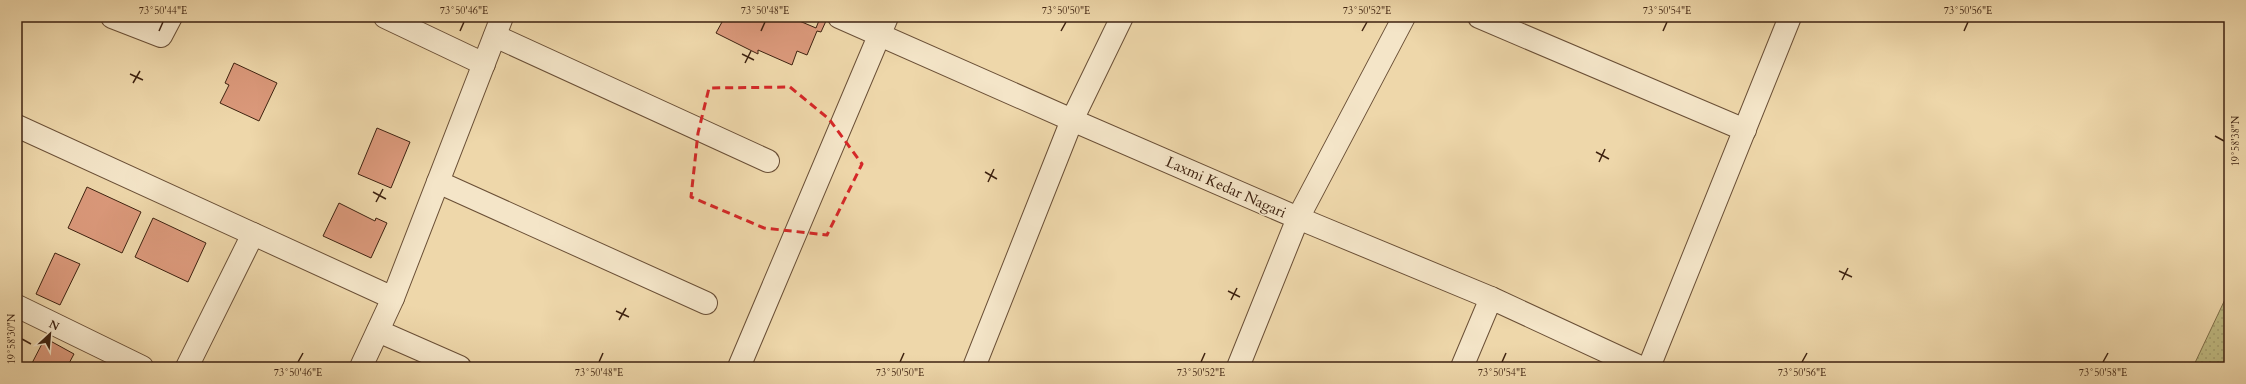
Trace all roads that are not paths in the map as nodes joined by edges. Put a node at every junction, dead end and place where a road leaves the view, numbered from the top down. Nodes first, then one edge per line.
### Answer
1 (112, 17) edge
2 (171, 17) edge
3 (385, 17) edge
4 (840, 17) edge
5 (1122, 17) edge
6 (1404, 17) edge
7 (1479, 17) edge
8 (1790, 17) edge
9 (498, 26) edge
10 (883, 26) edge
11 (484, 64) junction
12 (1072, 120) junction
13 (17, 126) edge
14 (1745, 130) junction
15 (768, 161) dead end
16 (438, 182) junction
17 (1298, 218) junction
18 (253, 234) junction
19 (393, 298) junction
20 (1490, 298) junction
21 (706, 303) dead end
22 (17, 306) edge
23 (378, 331) junction
24 (142, 367) edge
25 (187, 367) edge
26 (361, 367) edge
27 (460, 367) edge
28 (739, 367) edge
29 (974, 367) edge
30 (1238, 367) edge
31 (1462, 367) edge
32 (1640, 367) edge
33 (1649, 367) edge

1 - 2 street
3 - 11 street
4 - 10 street, Laxmi Kedar Nagari
5 - 12 street
6 - 17 street
7 - 14 street
8 - 14 street
9 - 11 street
9 - 15 street
10 - 12 street, Laxmi Kedar Nagari
10 - 28 street
11 - 16 street
12 - 17 street, Laxmi Kedar Nagari
12 - 29 street
13 - 18 street
14 - 33 street
16 - 19 street
16 - 21 street
17 - 20 street
17 - 30 street, Laxmi Kedar Nagari
18 - 19 street
18 - 25 street
19 - 23 street
20 - 31 street
20 - 32 street
22 - 24 street
23 - 26 street
23 - 27 street

